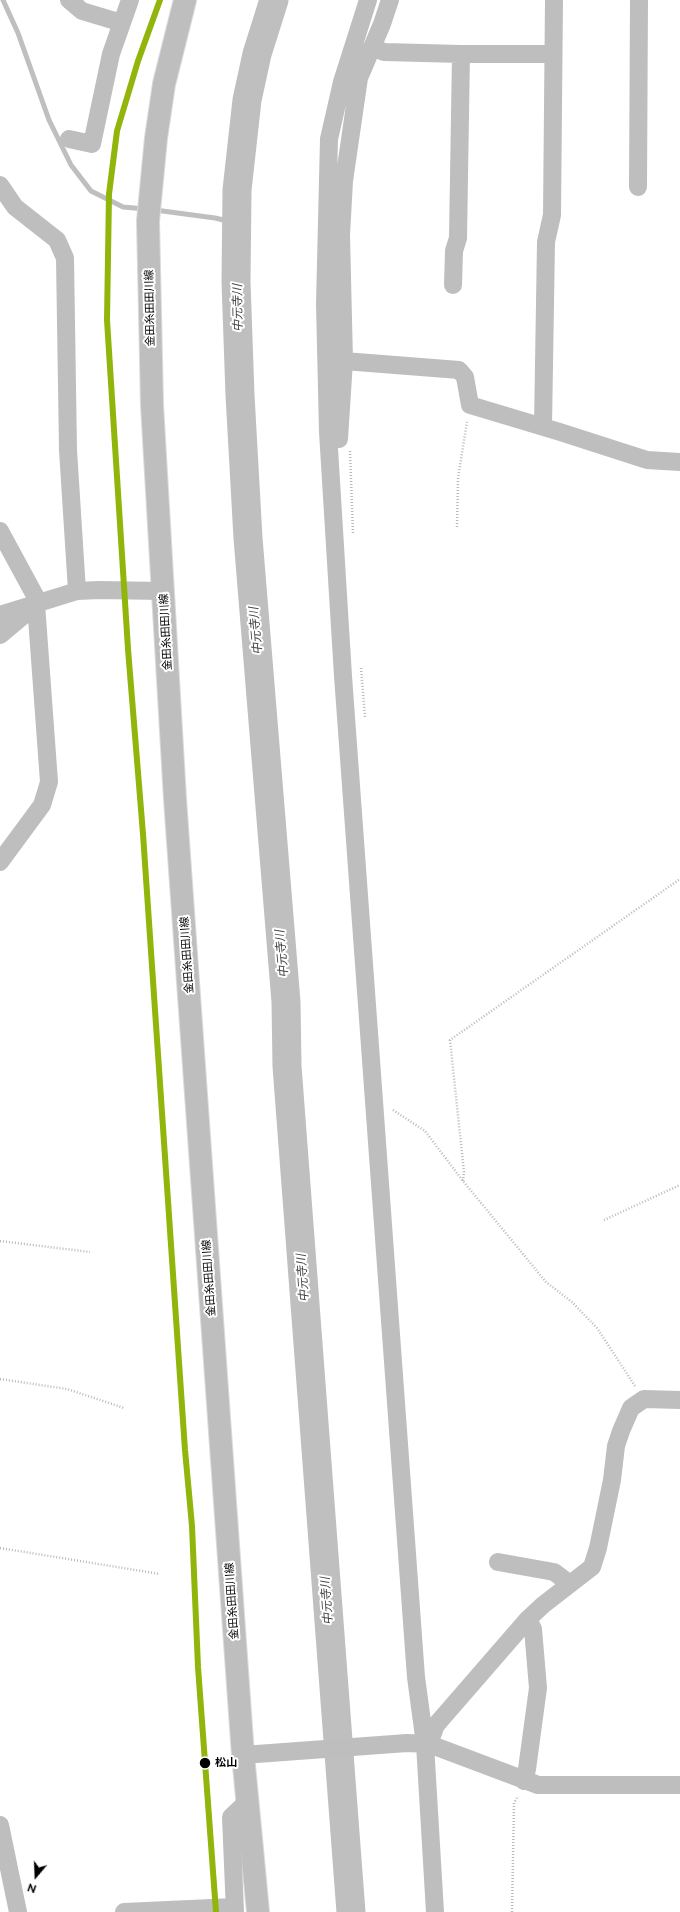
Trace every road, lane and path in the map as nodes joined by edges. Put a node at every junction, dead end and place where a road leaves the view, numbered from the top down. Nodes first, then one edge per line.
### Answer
1 (69, 0) edge
2 (130, 0) edge
3 (185, 0) edge
4 (368, 0) edge
5 (390, 0) edge
6 (554, 0) edge
7 (639, 0) edge
8 (122, 23) junction
9 (372, 47) junction
10 (461, 54) junction
11 (553, 54) junction
12 (69, 139) dead end
13 (0, 185) edge
14 (638, 187) dead end
15 (453, 284) dead end
16 (344, 361) junction
17 (470, 405) junction
18 (543, 426) junction
19 (350, 450) dead end
20 (330, 459) junction
21 (680, 462) edge
22 (456, 527) dead end
23 (0, 533) edge
24 (353, 535) dead end
25 (77, 591) junction
26 (164, 592) junction
27 (36, 604) junction
28 (0, 615) edge
29 (0, 635) edge
30 (361, 661) dead end
31 (365, 724) dead end
32 (0, 862) edge
33 (680, 879) edge
34 (392, 1102) dead end
35 (463, 1181) junction
36 (680, 1185) edge
37 (604, 1220) dead end
38 (0, 1241) edge
39 (90, 1252) dead end
40 (0, 1379) edge
41 (644, 1400) junction
42 (680, 1400) edge
43 (124, 1408) dead end
44 (0, 1548) edge
45 (498, 1562) dead end
46 (160, 1574) dead end
47 (570, 1584) junction
48 (528, 1619) junction
49 (420, 1744) junction
50 (251, 1754) junction
51 (524, 1781) junction
52 (680, 1785) edge
53 (249, 1800) junction
54 (0, 1825) edge
55 (234, 1909) edge
56 (18, 1912) edge
57 (124, 1912) edge
58 (258, 1912) edge
59 (435, 1912) edge
60 (512, 1912) edge

1 - 8 street
2 - 8 street
3 - 26 main road, 金田糸田田川線
4 - 20 street
5 - 9 street
6 - 11 street
7 - 14 street
8 - 12 street
9 - 10 street
9 - 16 street
10 - 11 street
10 - 15 street
11 - 18 street
13 - 25 street
16 - 17 street
16 - 20 street
17 - 18 street
17 - 22 path
18 - 21 street
19 - 24 path
20 - 49 street
23 - 27 street
25 - 26 street
25 - 27 street
26 - 50 main road, 金田糸田田川線
27 - 28 street
27 - 29 street
27 - 32 street
30 - 31 path
33 - 35 path
34 - 35 path
35 - 41 path
36 - 37 path
38 - 39 path
40 - 43 path
41 - 42 street
41 - 47 street
44 - 46 path
45 - 47 street
47 - 48 street
48 - 49 street
48 - 51 street
49 - 50 street
49 - 51 street
49 - 59 street
50 - 53 main road, 金田糸田田川線
51 - 52 street
51 - 60 path
53 - 55 street
53 - 58 main road, 金田糸田田川線
54 - 56 street
55 - 57 street

